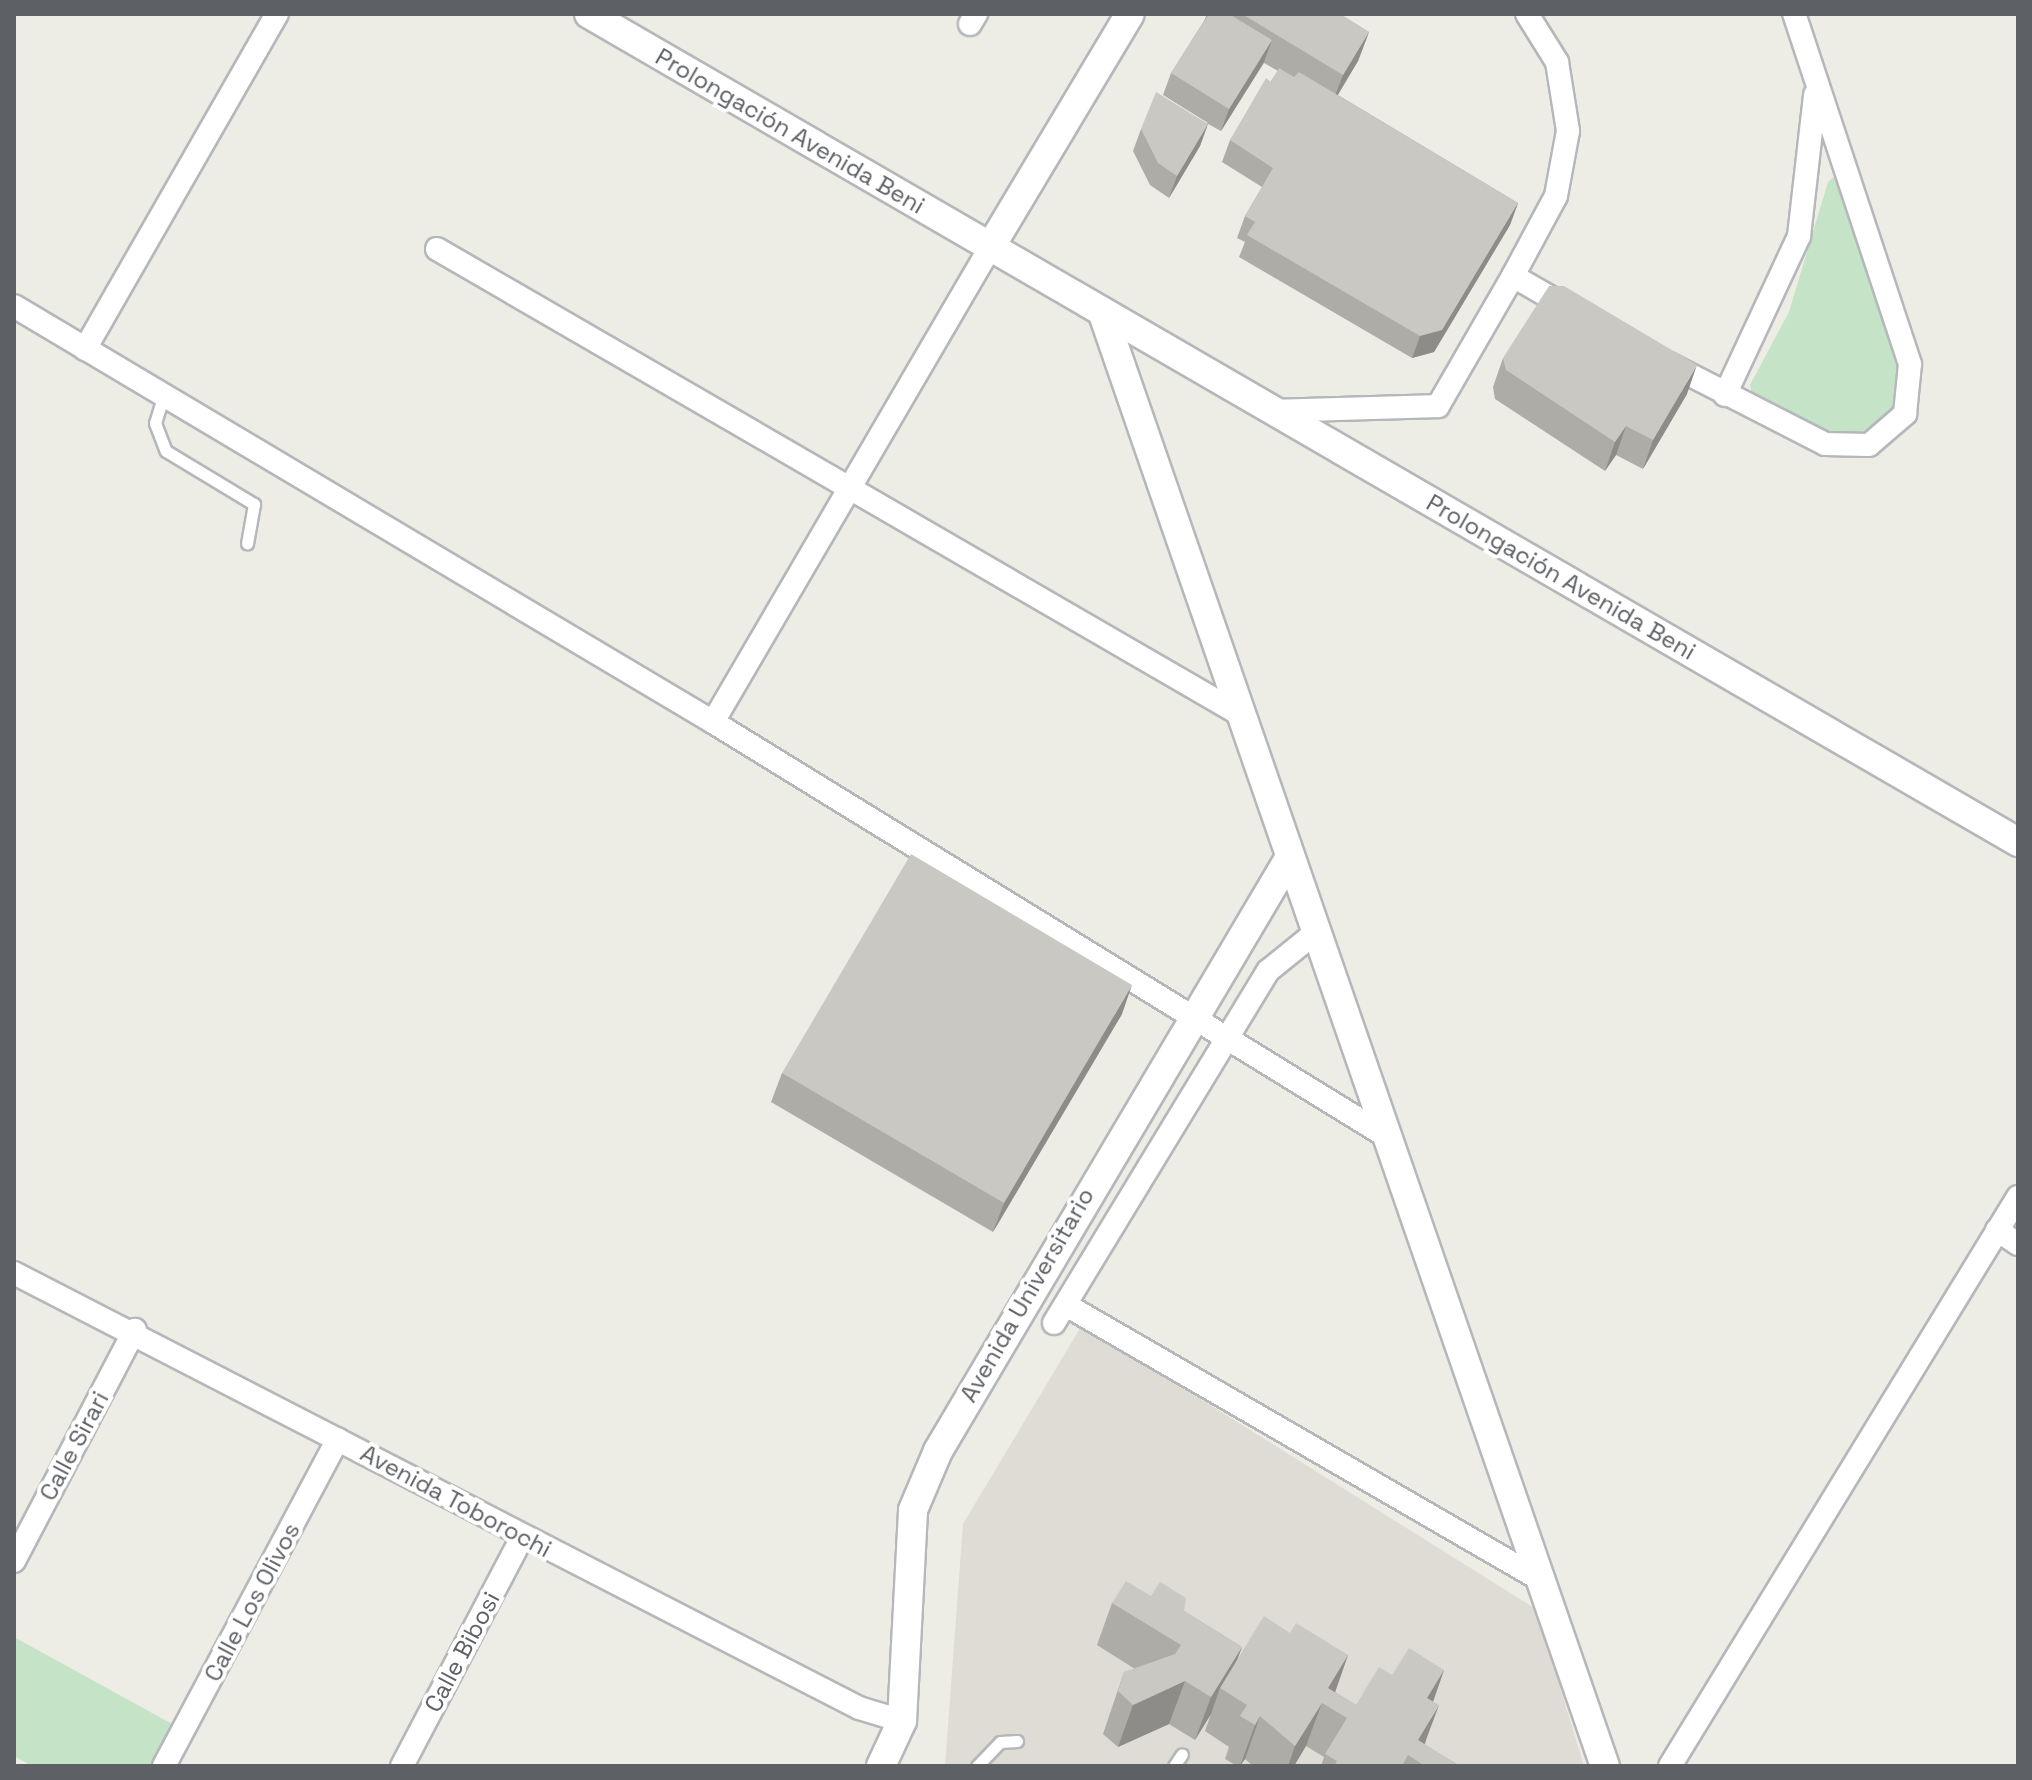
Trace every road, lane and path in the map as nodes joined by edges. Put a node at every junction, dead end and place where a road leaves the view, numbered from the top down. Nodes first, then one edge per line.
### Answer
1 (277, 14) edge
2 (589, 14) edge
3 (1130, 14) edge
4 (1527, 14) edge
5 (1794, 14) edge
6 (1815, 74) junction
7 (991, 246) junction
8 (437, 249) dead end
9 (1513, 276) junction
10 (14, 306) edge
11 (1103, 314) junction
12 (1593, 321) edge
13 (85, 349) junction
14 (1646, 351) edge
15 (1725, 395) junction
16 (163, 397) junction
17 (1271, 411) junction
18 (848, 494) junction
19 (247, 543) dead end
20 (1236, 712) junction
21 (713, 722) junction
22 (2018, 842) edge
23 (1287, 862) junction
24 (1315, 933) junction
25 (1192, 1016) junction
26 (1226, 1036) junction
27 (1386, 1136) junction
28 (2018, 1197) edge
29 (1997, 1230) junction
30 (2018, 1244) edge
31 (14, 1273) edge
32 (135, 1330) junction
33 (338, 1439) junction
34 (522, 1537) junction
35 (14, 1561) edge
36 (1534, 1576) junction
37 (902, 1721) junction
38 (1017, 1741) dead end
39 (1182, 1754) dead end
40 (164, 1766) edge
41 (402, 1766) edge
42 (881, 1766) edge
43 (977, 1766) edge
44 (1174, 1766) edge
45 (1605, 1766) edge
46 (1670, 1766) edge

1 - 13 street
2 - 7 street, Prolongación Avenida Beni
3 - 7 street
4 - 9 street
5 - 6 street
6 - 15 street
6 - 15 street
7 - 11 street, Prolongación Avenida Beni
7 - 18 street
8 - 18 street
9 - 12 street
9 - 17 street
10 - 13 street
11 - 17 street, Prolongación Avenida Beni
11 - 20 street
13 - 16 street
14 - 15 street
16 - 19 lane
16 - 21 street
17 - 22 street, Prolongación Avenida Beni
18 - 20 street
18 - 21 street
20 - 23 street
21 - 25 street
23 - 24 street
23 - 25 street, Avenida Universitario
24 - 26 street
24 - 27 street
25 - 26 street
25 - 37 street, Avenida Universitario
26 - 27 street
26 - 36 street
27 - 36 street
28 - 29 street
29 - 30 street
29 - 46 street
31 - 32 street, Avenida Toborochi
32 - 33 street, Avenida Toborochi
32 - 35 street, Calle Sirari
33 - 34 street, Avenida Toborochi
33 - 40 street, Calle Los Olivos
34 - 37 street, Avenida Toborochi
34 - 41 street, Calle Bibosi
36 - 45 street
37 - 42 street, Avenida Universitario
38 - 43 lane
39 - 44 lane

